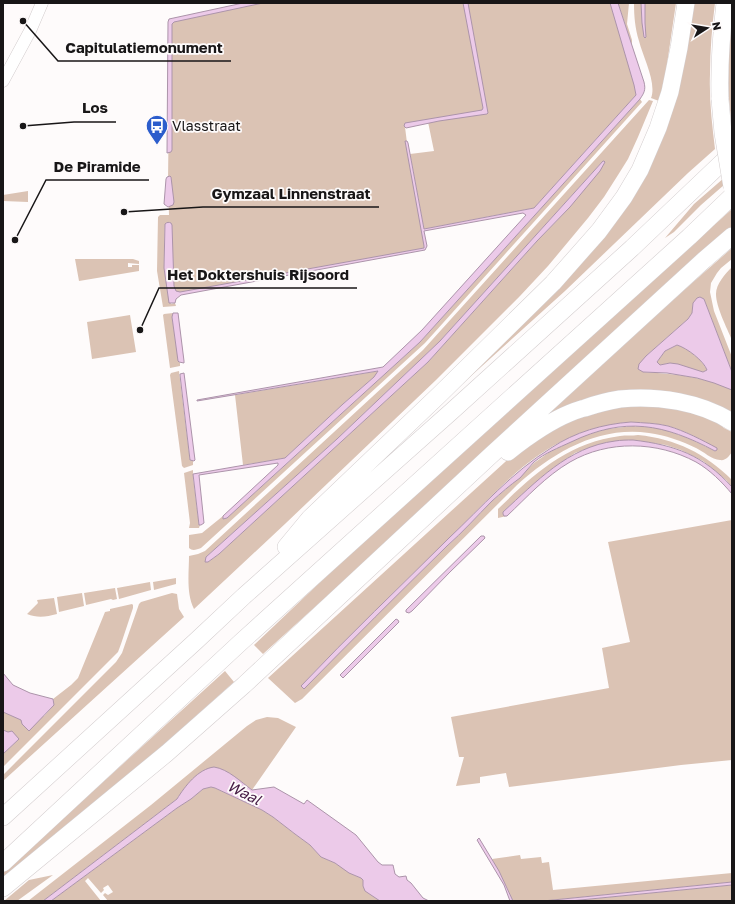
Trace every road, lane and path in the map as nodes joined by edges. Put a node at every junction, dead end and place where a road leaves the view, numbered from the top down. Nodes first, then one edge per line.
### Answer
1 (42, 3) edge
2 (686, 3) edge
3 (725, 3) edge
4 (3, 81) edge
5 (732, 153) edge
6 (732, 187) edge
7 (732, 196) edge
8 (732, 236) edge
9 (732, 422) edge
10 (448, 496) junction
11 (244, 596) junction
12 (3, 817) edge
13 (3, 863) edge
14 (3, 888) edge

1 - 4 street
2 - 11 highway
3 - 6 highway, bridge
5 - 11 highway
7 - 13 highway
8 - 10 highway
9 - 10 highway
10 - 14 highway
11 - 12 highway

